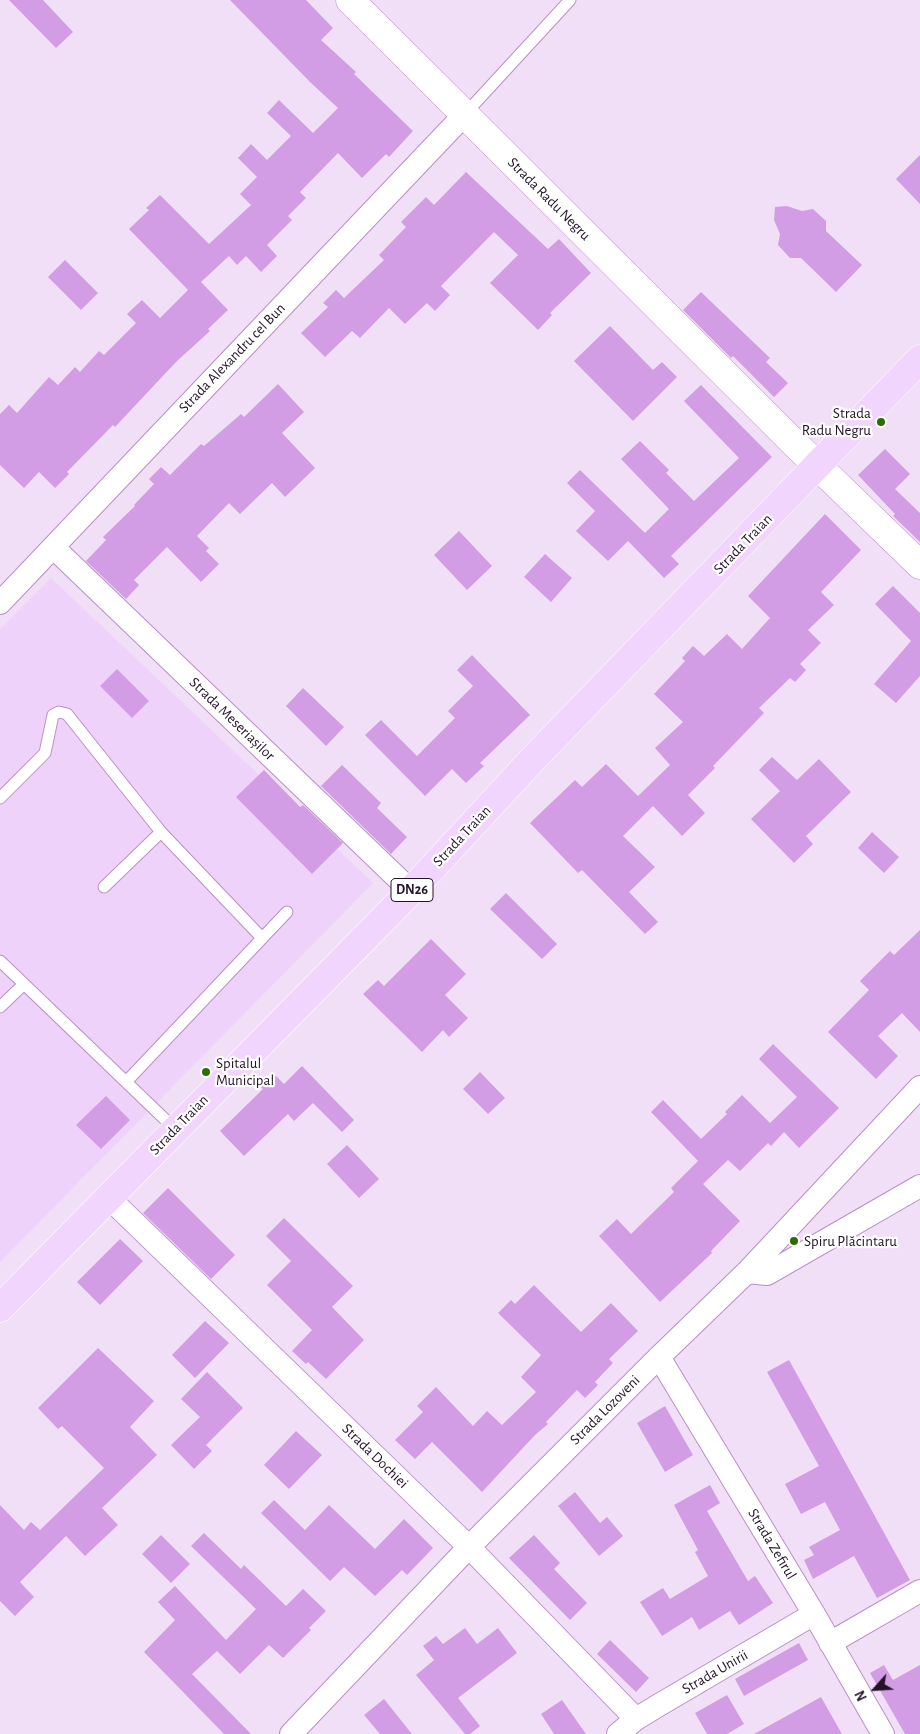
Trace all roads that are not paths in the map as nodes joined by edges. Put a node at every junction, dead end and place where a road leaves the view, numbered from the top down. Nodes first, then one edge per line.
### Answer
1 (350, 0) edge
2 (570, 0) edge
3 (464, 115) junction
4 (920, 359) edge
5 (818, 466) junction
6 (53, 547) junction
7 (920, 565) edge
8 (0, 603) edge
9 (0, 798) edge
10 (160, 832) junction
11 (104, 887) dead end
12 (411, 891) junction
13 (287, 912) dead end
14 (262, 938) junction
15 (0, 961) edge
16 (24, 984) junction
17 (0, 1007) edge
18 (126, 1082) junction
19 (920, 1087) edge
20 (175, 1130) junction
21 (920, 1186) edge
22 (109, 1198) junction
23 (747, 1272) junction
24 (0, 1308) edge
25 (659, 1357) junction
26 (469, 1547) junction
27 (920, 1591) edge
28 (814, 1614) junction
29 (830, 1642) junction
30 (636, 1719) junction
31 (291, 1734) edge
32 (618, 1734) edge
33 (883, 1734) edge

1 - 3 street, Strada Radu Negru
2 - 3 lane
3 - 5 street, Strada Radu Negru
3 - 6 street, Strada Alexandru cel Bun
4 - 5 main road, Strada Traian / DN26
5 - 7 street, Strada Radu Negru
5 - 12 main road, Strada Traian / DN26
6 - 8 street, Strada Alexandru cel Bun
6 - 12 street, Strada Meseriașilor
9 - 10 lane
10 - 11 lane
10 - 14 lane
12 - 20 main road, Strada Traian / DN26
13 - 14 lane
14 - 18 lane
15 - 16 lane
16 - 17 lane
16 - 18 lane
18 - 20 lane
19 - 23 street, Strada Lozoveni
20 - 22 main road, Strada Traian / DN26
21 - 23 street
22 - 24 main road, Strada Traian / DN26
22 - 26 street, Strada Dochiei
23 - 25 street, Strada Lozoveni
25 - 26 street, Strada Lozoveni
25 - 28 street, Strada Zefirul
26 - 30 street, Strada Dochiei
26 - 31 street, Strada Lozoveni
27 - 29 street
28 - 29 street, Strada Zefirul
28 - 30 street, Strada Unirii
29 - 33 street, Strada Zefirul
30 - 32 street, Strada Unirii

